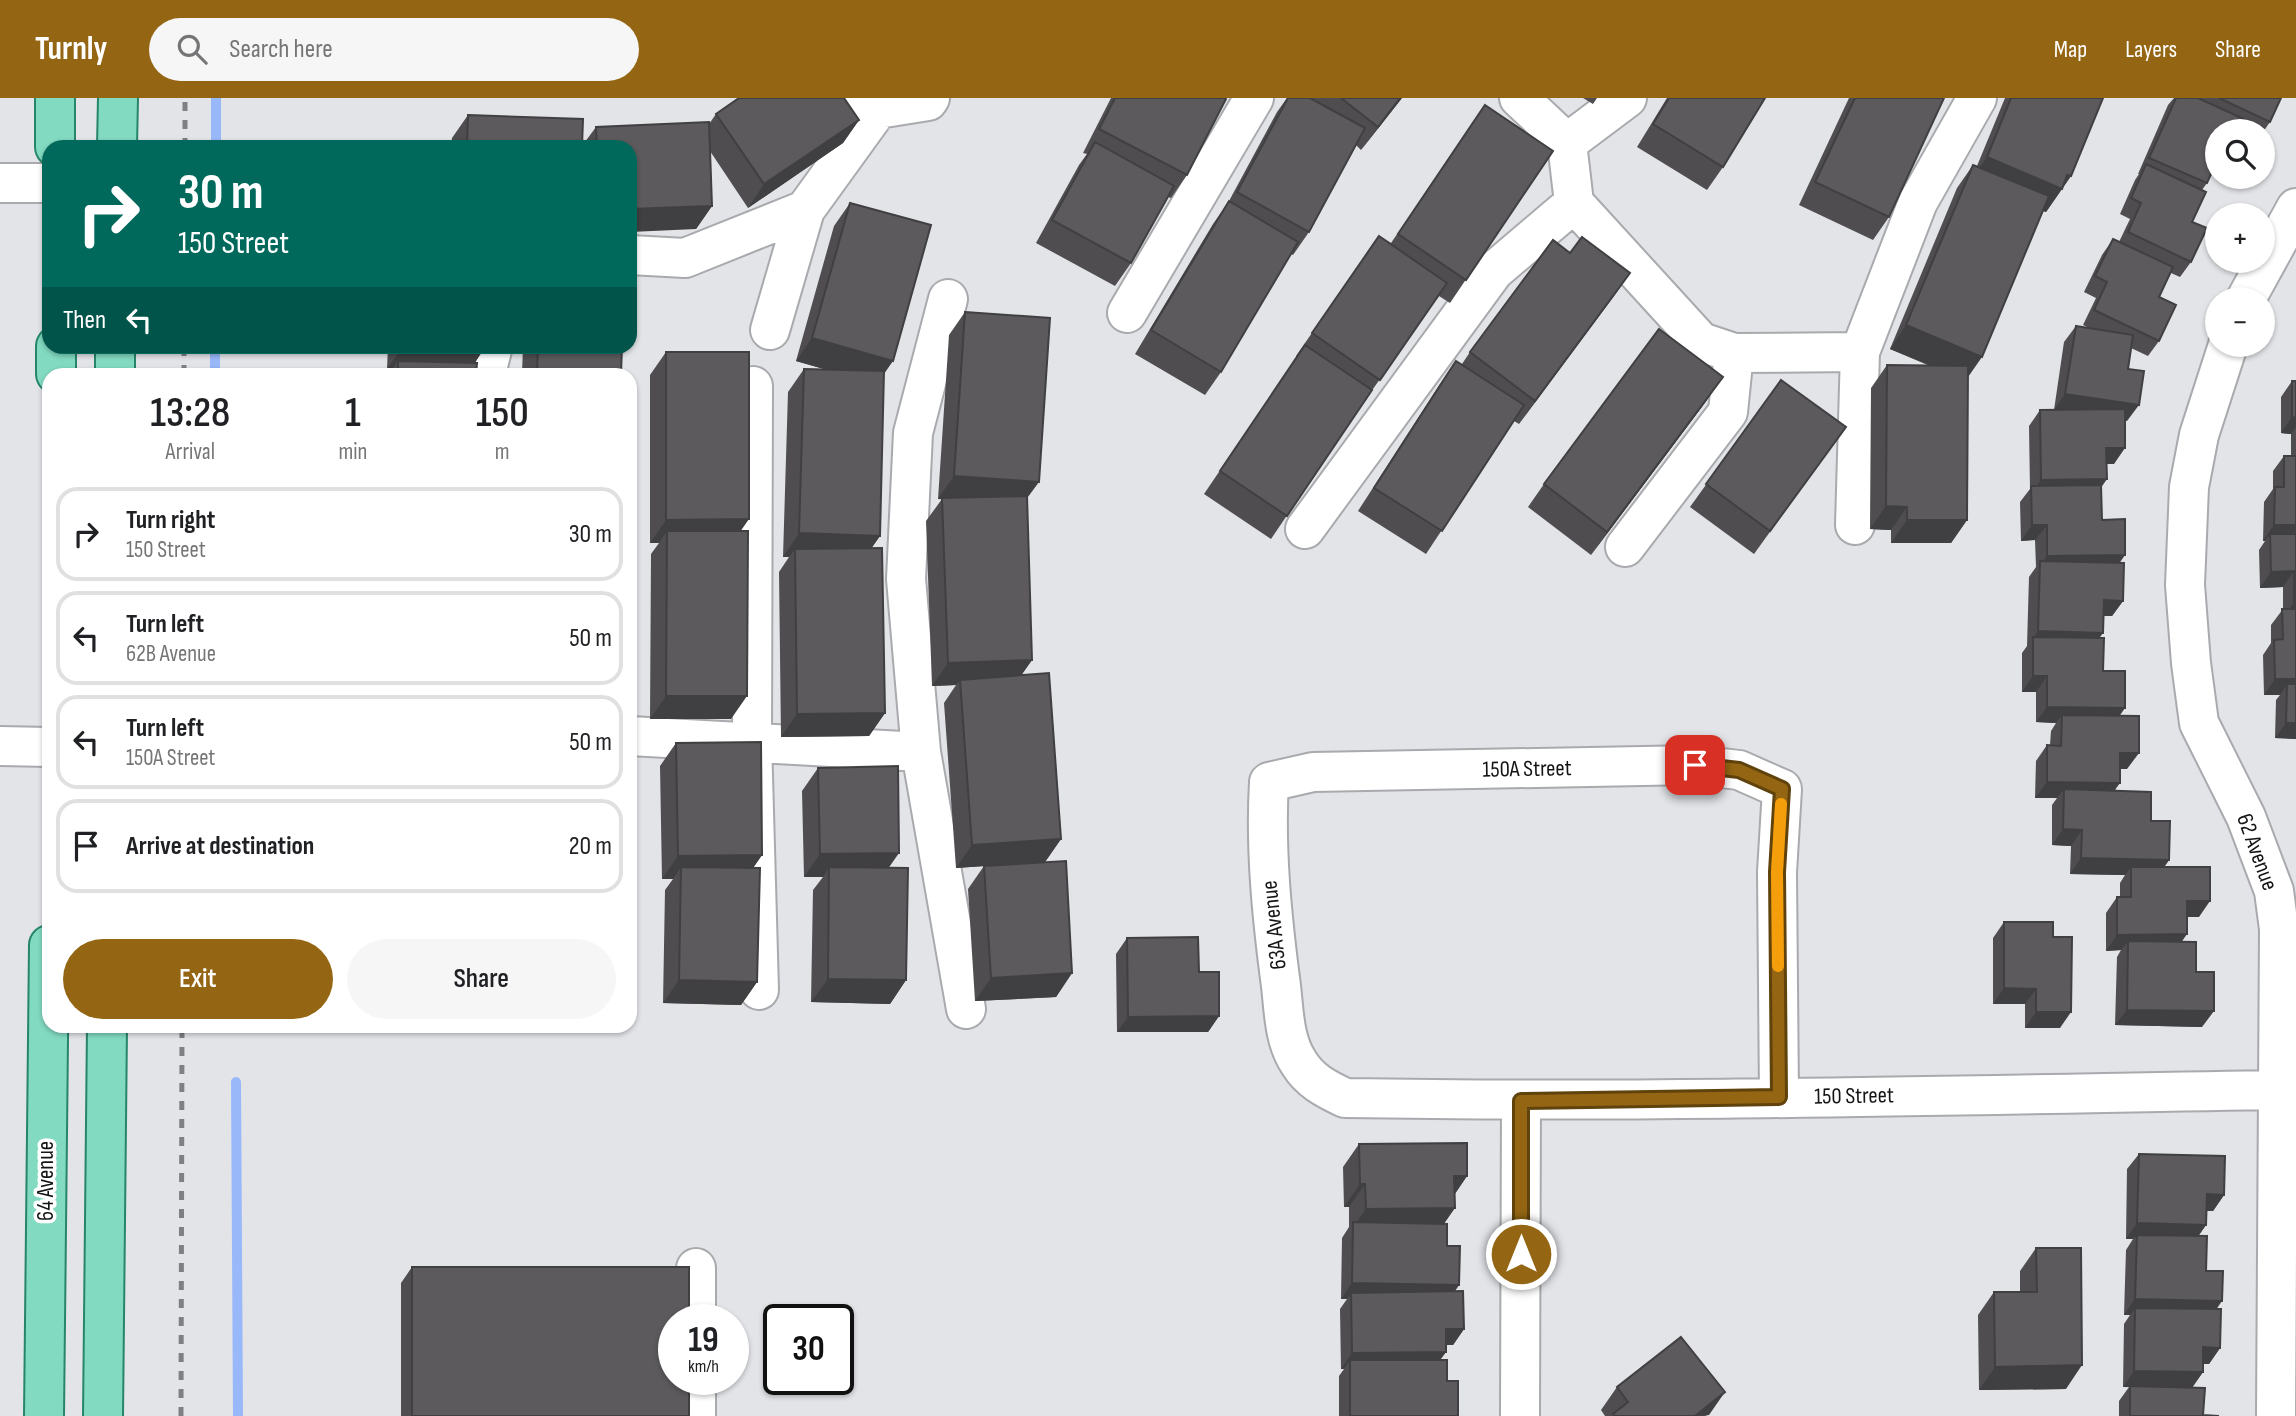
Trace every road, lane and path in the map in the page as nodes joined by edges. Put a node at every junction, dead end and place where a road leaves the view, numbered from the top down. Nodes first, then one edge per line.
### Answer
1 (55, 98) edge
2 (118, 98) edge
3 (930, 98) edge
4 (1254, 98) edge
5 (1519, 98) edge
6 (1627, 98) edge
7 (1977, 98) edge
8 (871, 103) edge
9 (55, 140) edge
10 (117, 140) edge
11 (1567, 143) junction
12 (0, 183) edge
13 (42, 183) edge
14 (1574, 203) junction
15 (2296, 208) edge
16 (804, 210) junction
17 (637, 255) edge
18 (2252, 287) edge
19 (948, 299) dead end
20 (1127, 313) dead end
21 (771, 330) dead end
22 (1860, 352) junction
23 (1734, 353) junction
24 (2224, 357) edge
25 (754, 386) dead end
26 (1855, 525) dead end
27 (1305, 529) dead end
28 (1625, 547) dead end
29 (637, 736) edge
30 (752, 740) junction
31 (0, 746) edge
32 (42, 747) edge
33 (921, 752) junction
34 (1269, 782) joint
35 (2279, 859) edge
36 (758, 990) edge
37 (966, 1009) dead end
38 (48, 1033) edge
39 (107, 1033) edge
40 (1299, 1064) joint
41 (2288, 1090) edge
42 (1779, 1097) junction
43 (1521, 1101) junction
44 (695, 1268) dead end
45 (695, 1304) edge
46 (2286, 1317) edge
47 (695, 1395) edge
48 (44, 1416) edge
49 (103, 1416) edge
50 (695, 1416) edge
51 (1520, 1416) edge
52 (2276, 1416) edge

1 - 9 main road
2 - 10 main road
3 - 8 street
4 - 20 street
5 - 11 street
6 - 11 street
7 - 22 street
8 - 16 street
11 - 14 street
12 - 13 street
14 - 23 street
14 - 27 street
15 - 18 street
16 - 17 street
16 - 21 street
19 - 33 street
22 - 23 street
22 - 26 street
23 - 28 street
24 - 35 street, 62 Avenue
25 - 30 street
29 - 30 street
30 - 33 street
30 - 36 street
31 - 32 street
33 - 37 street
34 - 40 street, 63A Avenue
34 - 42 street, 150A Street
35 - 41 street, 62 Avenue
38 - 48 main road, 64 Avenue
39 - 49 main road
40 - 43 street, 150 Street
41 - 42 street, 150 Street
41 - 46 street, 62 Avenue
42 - 43 street, 150 Street
43 - 51 street
44 - 45 street
46 - 52 street, 62 Avenue
47 - 50 street

